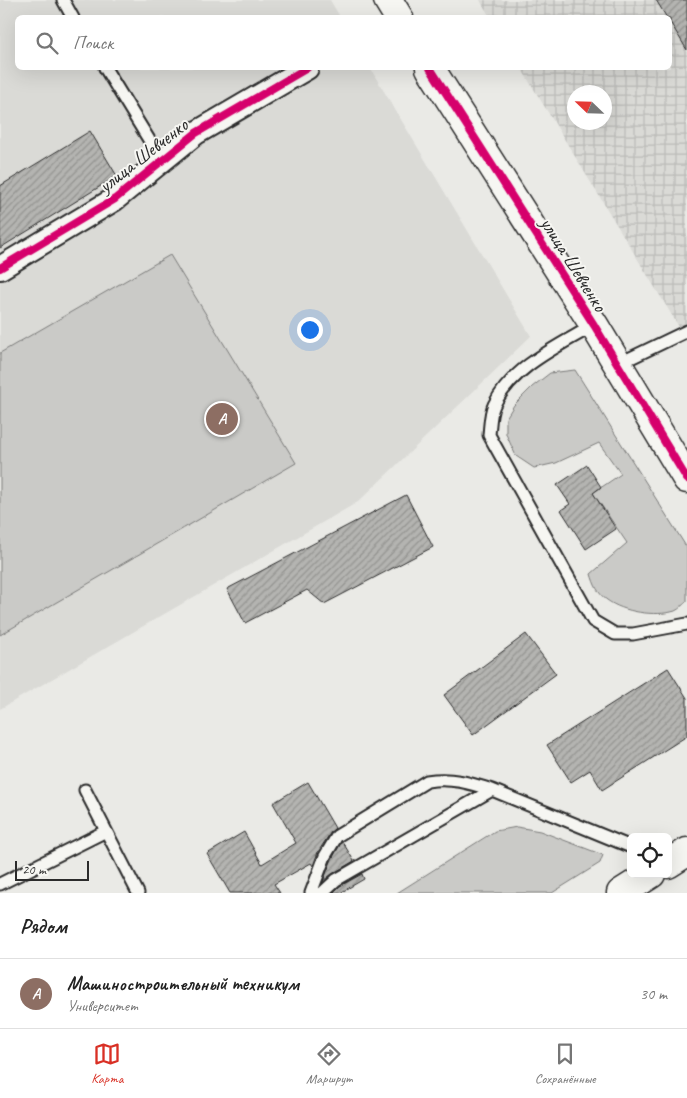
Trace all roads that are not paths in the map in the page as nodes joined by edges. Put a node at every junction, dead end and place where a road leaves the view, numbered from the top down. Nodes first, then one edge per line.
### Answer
1 (63, 0) edge
2 (72, 15) edge
3 (105, 70) edge
4 (304, 70) edge
5 (431, 70) edge
6 (162, 161) junction
7 (0, 268) edge
8 (594, 325) junction
9 (687, 331) edge
10 (618, 364) junction
11 (687, 479) edge
12 (687, 624) edge
13 (85, 790) dead end
14 (492, 790) junction
15 (106, 831) junction
16 (627, 845) edge
17 (687, 852) edge
18 (672, 861) edge
19 (645, 878) edge
20 (0, 884) edge
21 (138, 893) edge
22 (311, 893) edge
23 (322, 893) edge
24 (621, 893) edge

1 - 2 lane
3 - 6 lane
4 - 6 street, улица Шевченко
5 - 8 street, улица Шевченко
6 - 7 street, улица Шевченко
8 - 10 street, улица Шевченко
8 - 12 lane
9 - 10 lane
10 - 11 street, улица Шевченко
13 - 15 lane
14 - 16 lane
14 - 22 lane
14 - 23 lane
15 - 20 lane
15 - 21 lane
17 - 18 street
19 - 24 street

